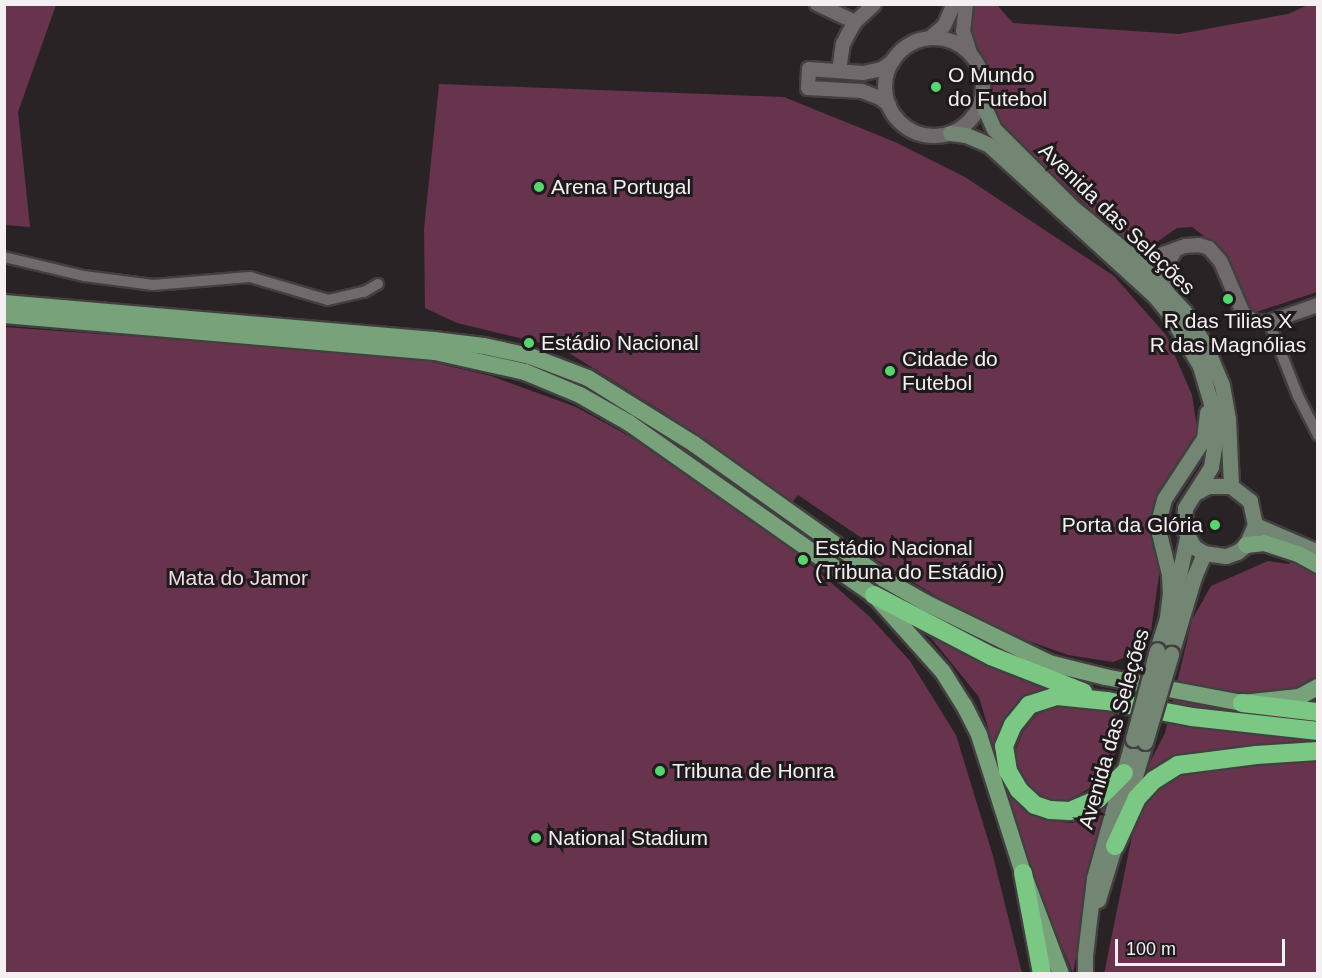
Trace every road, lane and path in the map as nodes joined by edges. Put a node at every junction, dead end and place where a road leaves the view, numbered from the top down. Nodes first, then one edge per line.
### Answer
1 (818, 4) edge
2 (874, 4) edge
3 (956, 5) edge
4 (855, 22) junction
5 (930, 38) junction
6 (970, 53) junction
7 (893, 60) junction
8 (839, 71) junction
9 (983, 94) junction
10 (889, 105) junction
11 (950, 133) junction
12 (1176, 249) junction
13 (4, 256) edge
14 (1134, 258) junction
15 (378, 284) dead end
16 (1167, 290) junction
17 (4, 303) edge
18 (1317, 305) edge
19 (4, 315) edge
20 (1269, 322) junction
21 (1209, 394) junction
22 (1317, 435) edge
23 (1231, 486) junction
24 (1197, 492) junction
25 (1255, 525) junction
26 (1187, 538) junction
27 (1246, 545) junction
28 (1317, 552) edge
29 (1204, 554) junction
30 (1317, 565) edge
31 (874, 595) junction
32 (1167, 617) junction
33 (1164, 652) junction
34 (1317, 687) edge
35 (1107, 701) junction
36 (1242, 703) junction
37 (1317, 712) edge
38 (1317, 731) edge
39 (1139, 740) junction
40 (1317, 751) edge
41 (1124, 773) junction
42 (1115, 846) junction
43 (1023, 873) junction
44 (1088, 932) junction
45 (1042, 974) edge
46 (1061, 974) edge
47 (1085, 974) edge

1 - 4 street
2 - 4 street
3 - 5 street
3 - 6 street
4 - 8 street
5 - 6 street
5 - 7 street
6 - 9 street
7 - 8 street
7 - 10 street
8 - 10 street
9 - 11 street
9 - 14 main road, Avenida das Seleções
10 - 11 street
11 - 21 main road, Avenida das Seleções
12 - 14 street
12 - 16 street
12 - 20 street
13 - 15 street
14 - 16 main road, Avenida das Seleções
16 - 23 main road, Avenida das Seleções
17 - 36 main road
18 - 20 street
19 - 31 main road
20 - 22 street
21 - 24 main road, Avenida das Seleções
21 - 32 main road
23 - 24 main road
23 - 25 main road
24 - 26 main road, Avenida das Seleções
25 - 27 main road
25 - 28 main road
26 - 29 main road
26 - 32 main road, Avenida das Seleções
27 - 29 main road
27 - 30 main road
29 - 33 main road, Avenida das Seleções
31 - 35 highway
31 - 43 main road
32 - 33 main road, Avenida das Seleções
33 - 39 main road, Avenida das Seleções, bridge
34 - 36 main road
35 - 38 highway
35 - 41 highway
36 - 37 highway
39 - 41 main road, Avenida das Seleções
39 - 42 main road, Avenida das Seleções
40 - 42 highway
41 - 44 main road, Avenida das Seleções
42 - 44 main road, Avenida das Seleções
43 - 45 highway
43 - 46 main road
44 - 47 main road, Avenida das Seleções

